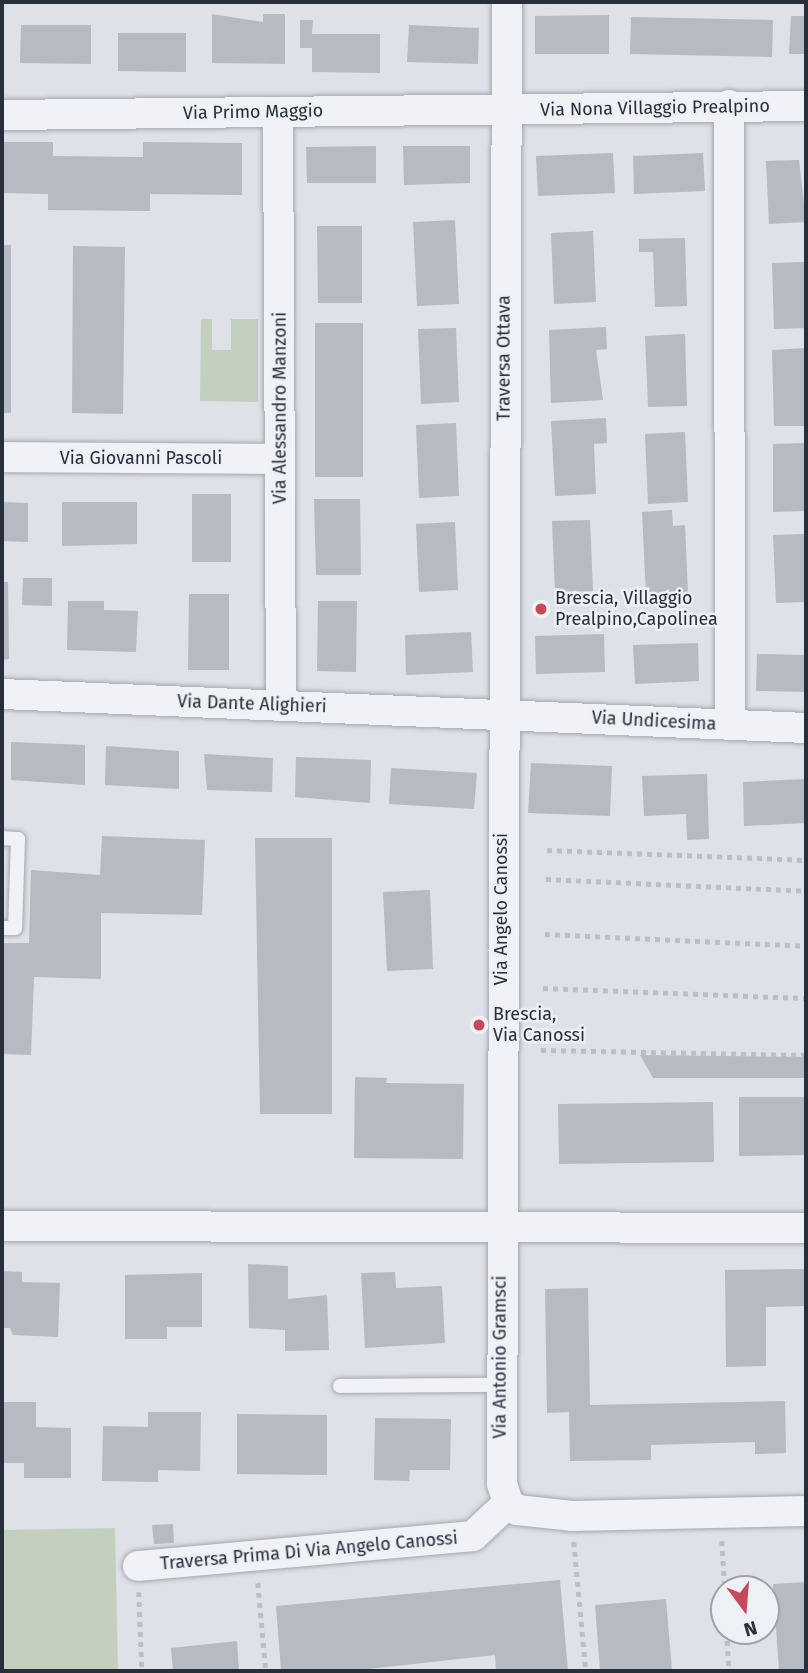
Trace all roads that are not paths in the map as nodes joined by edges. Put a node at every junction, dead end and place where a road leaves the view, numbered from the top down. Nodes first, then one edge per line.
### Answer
1 (507, 2) edge
2 (729, 105) junction
3 (806, 106) edge
4 (505, 110) junction
5 (278, 112) junction
6 (2, 115) edge
7 (2, 457) edge
8 (280, 458) junction
9 (2, 694) edge
10 (281, 705) junction
11 (502, 714) junction
12 (730, 724) junction
13 (806, 728) edge
14 (2, 838) edge
15 (2, 928) edge
16 (2, 1226) edge
17 (806, 1228) edge
18 (501, 1230) junction
19 (499, 1385) junction
20 (340, 1386) dead end
21 (505, 1494) junction
22 (806, 1511) edge
23 (138, 1566) road end

1 - 4 street, Traversa Ottava
2 - 3 street, Via Nona Villaggio Prealpino
2 - 4 street, Via Nona Villaggio Prealpino
2 - 12 street
4 - 5 street, Via Primo Maggio
4 - 11 street, Traversa Ottava
5 - 6 street, Via Primo Maggio
5 - 8 street, Via Alessandro Manzoni
7 - 8 street, Via Giovanni Pascoli
8 - 10 street, Via Alessandro Manzoni
9 - 10 street, Via Dante Alighieri
10 - 11 street, Via Dante Alighieri
11 - 12 street, Via Undicesima
11 - 18 street, Via Angelo Canossi
12 - 13 street, Via Undicesima
14 - 15 lane
16 - 18 street
17 - 18 street
18 - 19 street, Via Antonio Gramsci
19 - 20 lane
19 - 21 street, Via Antonio Gramsci
21 - 22 street
21 - 23 street, Traversa Prima Di Via Angelo Canossi

